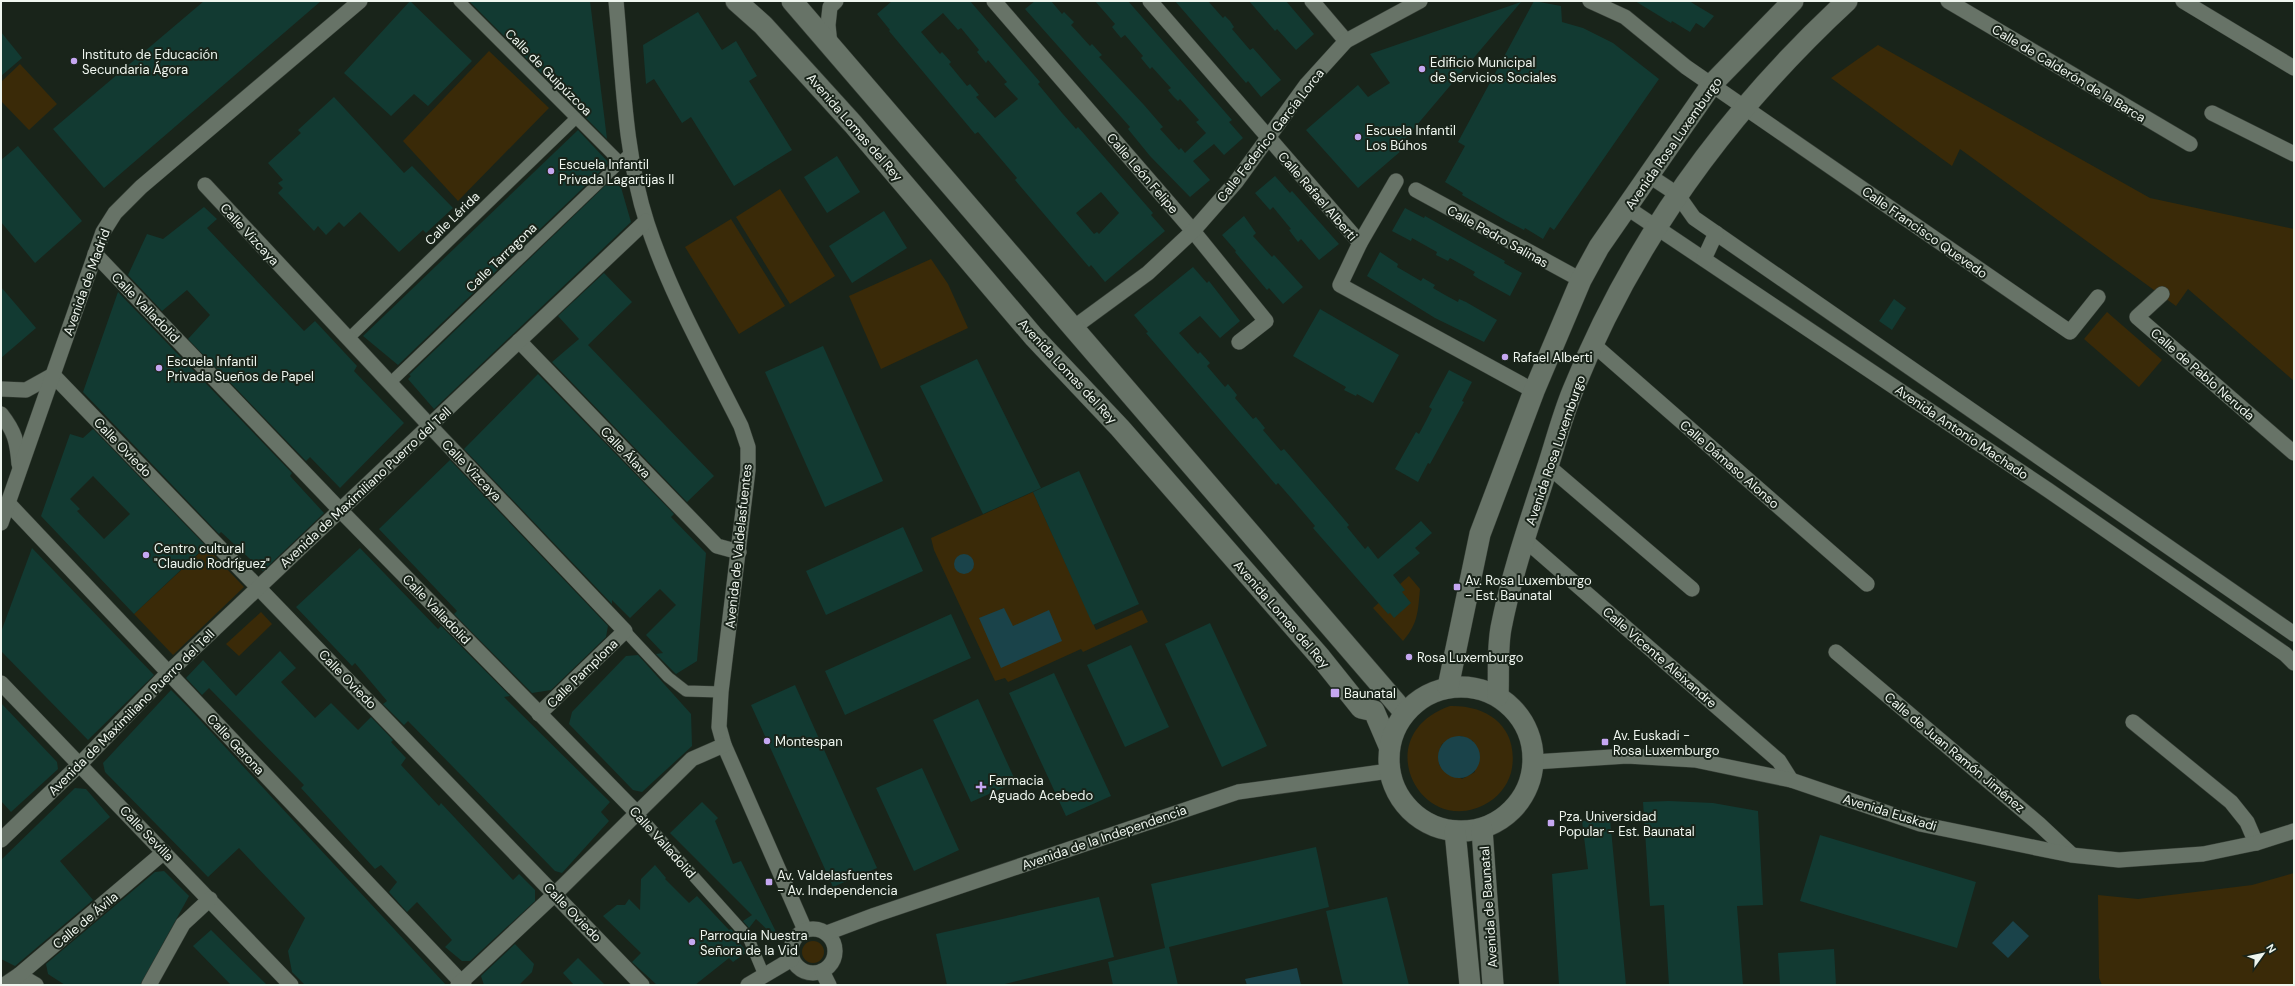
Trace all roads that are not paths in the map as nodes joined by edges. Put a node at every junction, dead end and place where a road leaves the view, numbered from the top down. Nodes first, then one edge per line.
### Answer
1 (360, 1) edge
2 (458, 1) edge
3 (616, 1) edge
4 (736, 1) edge
5 (792, 1) edge
6 (836, 1) edge
7 (994, 1) edge
8 (1150, 1) edge
9 (1312, 1) edge
10 (1420, 1) edge
11 (1590, 1) edge
12 (1793, 1) edge
13 (1847, 1) edge
14 (1948, 1) edge
15 (2183, 1) edge
16 (1346, 41) junction
17 (830, 46) junction
18 (2294, 68) edge
19 (1712, 84) junction
20 (1744, 106) junction
21 (2212, 113) dead end
22 (576, 118) junction
23 (1269, 139) junction
24 (2190, 144) dead end
25 (2294, 154) edge
26 (625, 157) junction
27 (1648, 175) junction
28 (1396, 181) dead end
29 (204, 185) dead end
30 (1416, 190) dead end
31 (1677, 194) junction
32 (1626, 208) junction
33 (646, 222) junction
34 (1656, 228) junction
35 (1192, 231) junction
36 (1716, 233) junction
37 (1360, 243) junction
38 (95, 254) junction
39 (1704, 259) junction
40 (1581, 280) junction
41 (2162, 294) dead end
42 (2098, 297) dead end
43 (1073, 328) junction
44 (348, 338) junction
45 (519, 341) junction
46 (1239, 342) dead end
47 (1594, 345) junction
48 (53, 375) junction
49 (390, 382) junction
50 (1, 389) edge
51 (1534, 391) junction
52 (1, 414) edge
53 (430, 426) junction
54 (2294, 453) edge
55 (1548, 466) junction
56 (20, 470) junction
57 (8, 503) junction
58 (341, 511) junction
59 (1, 523) edge
60 (1524, 539) junction
61 (739, 552) junction
62 (1867, 584) dead end
63 (259, 587) junction
64 (1692, 589) dead end
65 (625, 631) junction
66 (2294, 634) edge
67 (1836, 652) dead end
68 (2294, 663) edge
69 (169, 672) junction
70 (1, 683) edge
71 (1448, 687) junction
72 (721, 692) junction
73 (1498, 696) junction
74 (1404, 712) junction
75 (539, 714) junction
76 (2133, 722) dead end
77 (724, 744) junction
78 (1389, 746) junction
79 (1534, 762) junction
80 (80, 764) junction
81 (1389, 770) junction
82 (1791, 780) junction
83 (637, 813) junction
84 (1482, 829) junction
85 (1455, 831) junction
86 (2294, 831) edge
87 (1, 840) edge
88 (2256, 843) junction
89 (164, 852) junction
90 (2071, 855) junction
91 (555, 894) junction
92 (210, 899) junction
93 (805, 930) junction
94 (827, 933) junction
95 (792, 959) junction
96 (822, 971) junction
97 (18, 975) junction
98 (764, 975) junction
99 (461, 984) edge
100 (4, 985) edge
101 (36, 985) edge
102 (149, 985) edge
103 (291, 985) edge
104 (642, 985) edge
105 (748, 985) edge
106 (829, 985) edge
107 (1470, 985) edge
108 (1494, 985) edge

1 - 38 street, Avenida de Madrid
2 - 22 street, Calle de Guipúzcoa
3 - 26 street, Avenida de Valdelasfuentes
4 - 78 main road, Avenida Lomas del Rey
5 - 17 main road, Avenida Lomas del Rey
6 - 17 street
7 - 35 street, Calle León Felipe
8 - 23 street, Calle Rafael Alberti
9 - 16 street
10 - 16 street, Calle Federico García Lorca
11 - 19 street
12 - 19 main road, Avenida Rosa Luxemburgo
13 - 20 main road, Avenida Rosa Luxemburgo
14 - 24 street, Calle de Calderón de la Barca
15 - 18 street
16 - 23 street, Calle Federico García Lorca
17 - 43 main road, Avenida Lomas del Rey
19 - 20 street
19 - 27 main road, Avenida Rosa Luxemburgo
20 - 31 main road, Avenida Rosa Luxemburgo
20 - 42 street, Calle Francisco Quevedo
21 - 25 street
22 - 26 street, Calle de Guipúzcoa
22 - 44 street, Calle Lérida
23 - 35 street, Calle Federico García Lorca
23 - 37 street, Calle Rafael Alberti
26 - 33 street, Avenida de Valdelasfuentes
26 - 49 street, Calle Tarragona
27 - 31 street, Avenida Antonio Machado
27 - 32 main road, Avenida Rosa Luxemburgo
28 - 37 street
29 - 44 street, Calle Vizcaya
30 - 40 street, Calle Pedro Salinas
31 - 34 main road, Avenida Rosa Luxemburgo
31 - 36 street, Avenida Antonio Machado
32 - 34 street, Avenida Antonio Machado
32 - 40 main road, Avenida Rosa Luxemburgo
33 - 45 street, Avenida de Maximiliano Puerro del Tell
33 - 61 street, Avenida de Valdelasfuentes
34 - 39 street, Avenida Antonio Machado
34 - 47 main road, Avenida Rosa Luxemburgo
35 - 43 street, Calle Federico García Lorca
35 - 46 street, Calle León Felipe
36 - 39 street
36 - 66 street, Avenida Antonio Machado
37 - 51 street, Calle Rafael Alberti
38 - 48 street, Avenida de Madrid
38 - 58 street, Calle Valladolid
39 - 68 street, Avenida Antonio Machado
40 - 51 main road, Avenida Rosa Luxemburgo
41 - 54 street, Calle de Pablo Neruda
43 - 74 main road, Avenida Lomas del Rey
44 - 49 street, Calle Vizcaya
45 - 53 street, Avenida de Maximiliano Puerro del Tell
45 - 61 street, Calle Álava
47 - 55 main road, Avenida Rosa Luxemburgo
47 - 62 street, Calle Dámaso Alonso
48 - 50 street
48 - 56 street, Avenida de Madrid
48 - 63 street, Calle Oviedo
49 - 53 street, Calle Vizcaya
51 - 71 main road, Avenida Rosa Luxemburgo
52 - 56 street
53 - 58 street, Avenida de Maximiliano Puerro del Tell
53 - 65 street, Calle Vizcaya
55 - 60 main road, Avenida Rosa Luxemburgo
55 - 64 street
56 - 57 street, Avenida de Madrid
57 - 59 street, Avenida de Madrid
57 - 69 street, Calle Gerona
58 - 63 street, Avenida de Maximiliano Puerro del Tell
58 - 75 street, Calle Valladolid
60 - 73 main road, Avenida Rosa Luxemburgo
60 - 82 street, Calle Vicente Aleixandre
61 - 72 street, Avenida de Valdelasfuentes
63 - 69 street, Avenida de Maximiliano Puerro del Tell
63 - 91 street, Calle Oviedo
65 - 72 street, Calle Vizcaya
65 - 75 street, Calle Pamplona
67 - 90 street, Calle de Juan Ramón Jiménez
69 - 80 street, Avenida de Maximiliano Puerro del Tell
69 - 99 street, Calle Gerona
70 - 80 street, Calle Sevilla
71 - 73 main road
71 - 74 main road
72 - 77 street, Avenida de Valdelasfuentes
73 - 79 main road
74 - 78 main road
75 - 83 street, Calle Valladolid
76 - 88 street
77 - 83 street
77 - 93 street, Avenida de Valdelasfuentes
78 - 81 main road
79 - 82 street, Avenida Euskadi
79 - 84 main road
80 - 87 street, Avenida de Maximiliano Puerro del Tell
80 - 89 street, Calle Sevilla
81 - 85 main road
81 - 94 street, Avenida de la Independencia
82 - 90 street, Avenida Euskadi
83 - 91 street
83 - 98 street, Calle Valladolid
84 - 85 main road
84 - 108 main road, Avenida de Baunatal
85 - 107 main road, Avenida de Baunatal
86 - 88 street, Avenida Euskadi
88 - 90 street, Avenida Euskadi
89 - 92 street, Calle Sevilla
89 - 97 street, Calle de Ávila
91 - 99 street
91 - 104 street, Calle Oviedo
92 - 102 street
92 - 103 street, Calle Sevilla
93 - 94 street
93 - 95 street
94 - 96 street
95 - 96 street
95 - 98 street
96 - 106 street
97 - 100 street, Calle de Ávila
97 - 101 street
98 - 105 street

